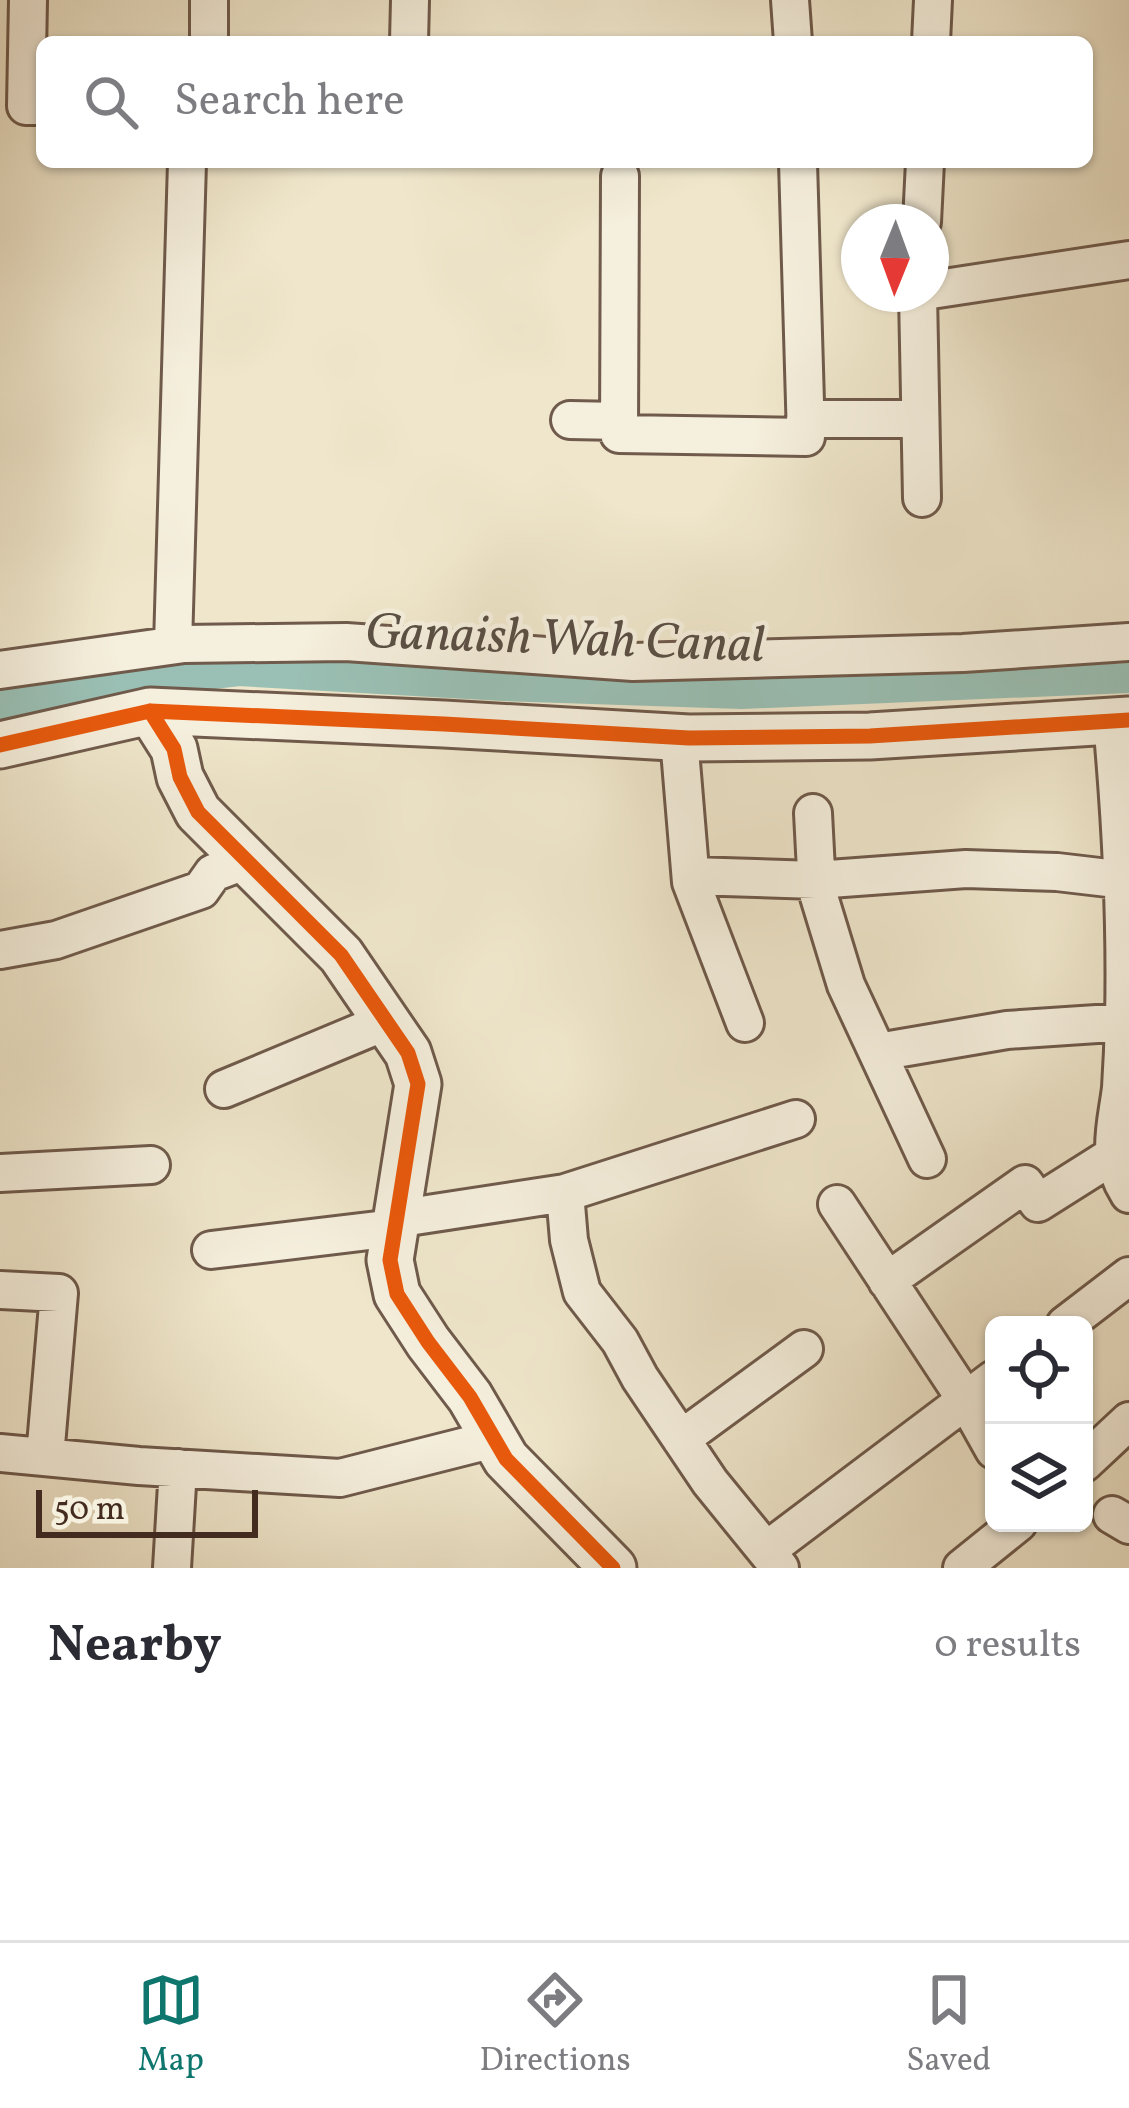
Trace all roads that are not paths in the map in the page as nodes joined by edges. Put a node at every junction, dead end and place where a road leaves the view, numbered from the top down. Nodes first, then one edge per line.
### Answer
1 (28, 0) edge
2 (209, 0) edge
3 (410, 0) edge
4 (790, 0) edge
5 (933, 0) edge
6 (209, 36) edge
7 (409, 36) edge
8 (793, 36) edge
9 (931, 36) edge
10 (13, 68) edge
11 (36, 106) edge
12 (187, 168) edge
13 (798, 168) edge
14 (925, 168) edge
15 (620, 176) dead end
16 (923, 204) edge
17 (1129, 260) edge
18 (949, 287) edge
19 (918, 312) edge
20 (805, 419) junction
21 (919, 419) junction
22 (570, 420) dead end
23 (619, 421) junction
24 (922, 498) dead end
25 (1129, 642) edge
26 (173, 645) junction
27 (0, 670) edge
28 (150, 711) junction
29 (1120, 721) edge
30 (679, 737) junction
31 (0, 745) edge
32 (813, 813) dead end
33 (247, 860) junction
34 (691, 876) junction
35 (816, 880) junction
36 (1125, 880) junction
37 (0, 950) edge
38 (387, 1021) junction
39 (1127, 1022) edge
40 (745, 1023) dead end
41 (878, 1052) junction
42 (1126, 1072) edge
43 (224, 1088) dead end
44 (796, 1119) dead end
45 (1114, 1155) junction
46 (927, 1159) dead end
47 (151, 1165) dead end
48 (0, 1173) edge
49 (565, 1193) junction
50 (1129, 1194) edge
51 (837, 1204) dead end
52 (395, 1224) junction
53 (211, 1250) dead end
54 (1129, 1276) edge
55 (887, 1280) junction
56 (0, 1290) edge
57 (1077, 1316) edge
58 (804, 1349) dead end
59 (980, 1389) edge
60 (1129, 1421) edge
61 (988, 1424) edge
62 (494, 1439) junction
63 (681, 1439) junction
64 (0, 1453) edge
65 (1093, 1455) edge
66 (45, 1457) junction
67 (178, 1468) junction
68 (1007, 1532) edge
69 (773, 1559) edge
70 (172, 1568) edge
71 (613, 1568) edge
72 (962, 1568) edge

1 - 10 street
2 - 6 street
3 - 7 street
4 - 8 street
5 - 9 street
10 - 11 street
12 - 26 street
13 - 20 street
14 - 16 street
15 - 23 street
17 - 18 street
19 - 21 street
20 - 21 street
20 - 23 street
21 - 24 street
22 - 23 street
25 - 26 street
26 - 27 street
28 - 30 street
28 - 31 street
28 - 33 street
29 - 30 street
29 - 36 street
30 - 34 street
32 - 35 street
33 - 37 street
33 - 38 street
34 - 35 street
34 - 40 street
35 - 36 street
35 - 41 street
36 - 39 street
38 - 43 street
38 - 52 street
39 - 41 street
39 - 42 street
41 - 46 street
42 - 45 street
44 - 49 street
45 - 50 street
45 - 55 street
47 - 48 street
49 - 52 street
49 - 63 street
51 - 55 street
52 - 53 street
52 - 62 street
54 - 57 street
55 - 59 street
56 - 66 street
58 - 63 street
59 - 61 street
59 - 69 street
60 - 65 street
62 - 67 street
62 - 71 street
63 - 69 street
64 - 66 street
66 - 67 street
67 - 70 street
68 - 72 street

